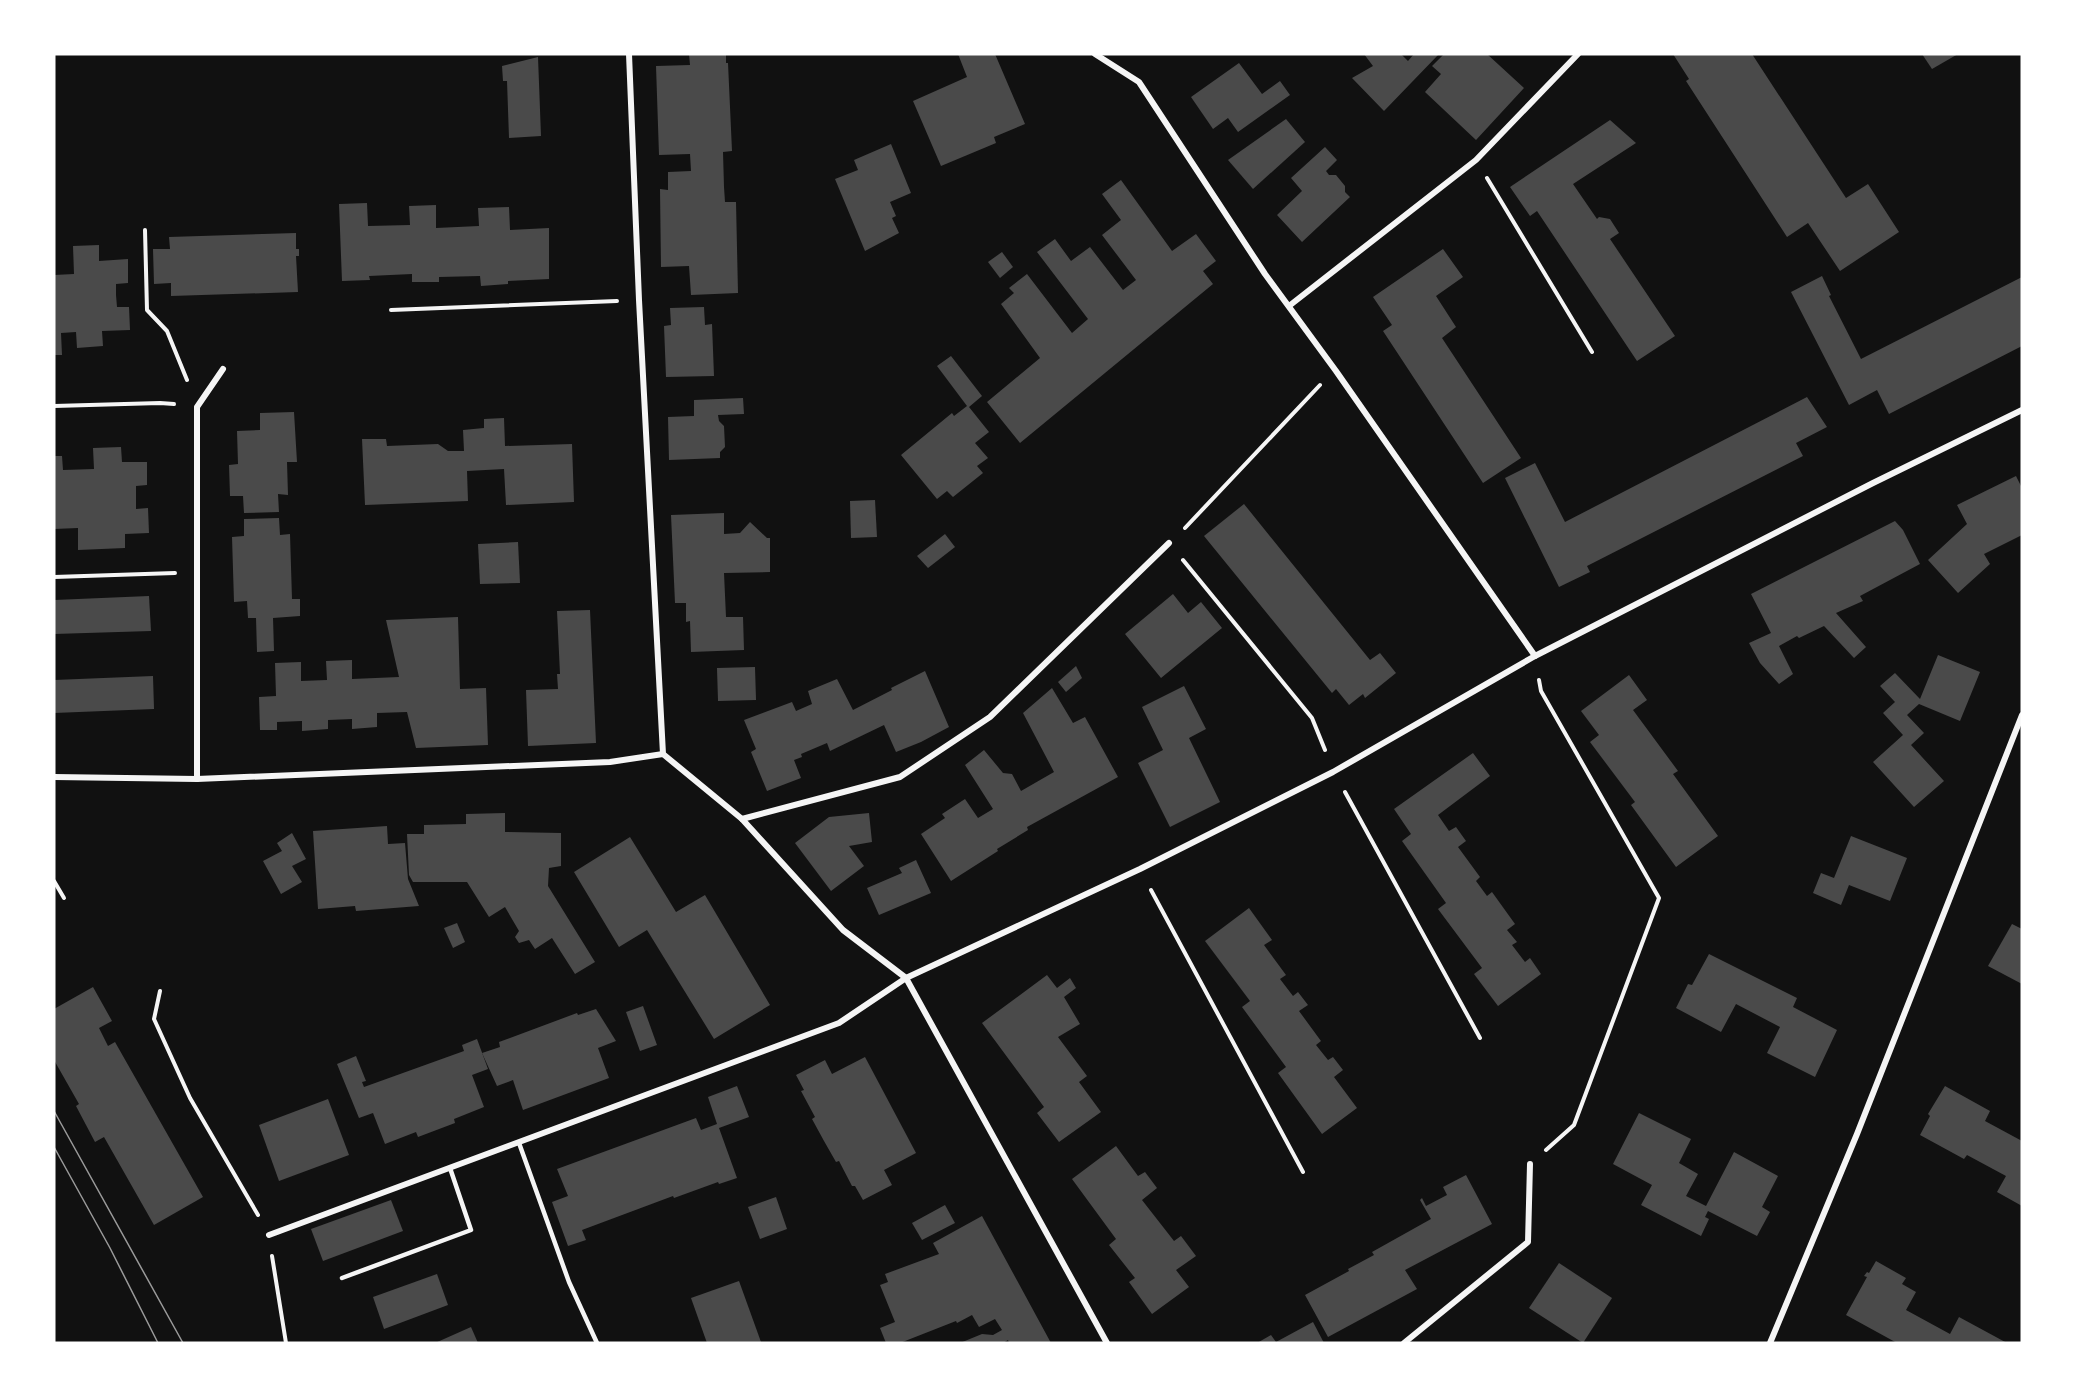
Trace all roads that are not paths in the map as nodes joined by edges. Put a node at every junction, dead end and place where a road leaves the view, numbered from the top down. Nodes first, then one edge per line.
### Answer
1 (629, 54) edge
2 (1095, 54) edge
3 (1578, 54) edge
4 (1289, 306) junction
5 (223, 369) dead end
6 (2022, 410) edge
7 (1169, 543) road end
8 (1535, 656) junction
9 (2022, 715) edge
10 (663, 754) junction
11 (54, 777) edge
12 (197, 779) junction
13 (742, 819) junction
14 (906, 978) junction
15 (519, 1143) junction
16 (1530, 1164) road end
17 (450, 1168) junction
18 (269, 1235) road end
19 (342, 1278) dead end
20 (597, 1343) edge
21 (1107, 1343) edge
22 (1404, 1343) edge
23 (1770, 1343) edge

1 - 10 street
2 - 4 street
3 - 4 street
4 - 8 street
5 - 12 street
6 - 8 street
7 - 13 street
8 - 14 street
9 - 23 street
10 - 12 street
10 - 13 street
11 - 12 street
13 - 14 street
14 - 15 street
14 - 21 street
15 - 17 street
15 - 20 lane
16 - 22 street
17 - 18 street
17 - 19 lane

